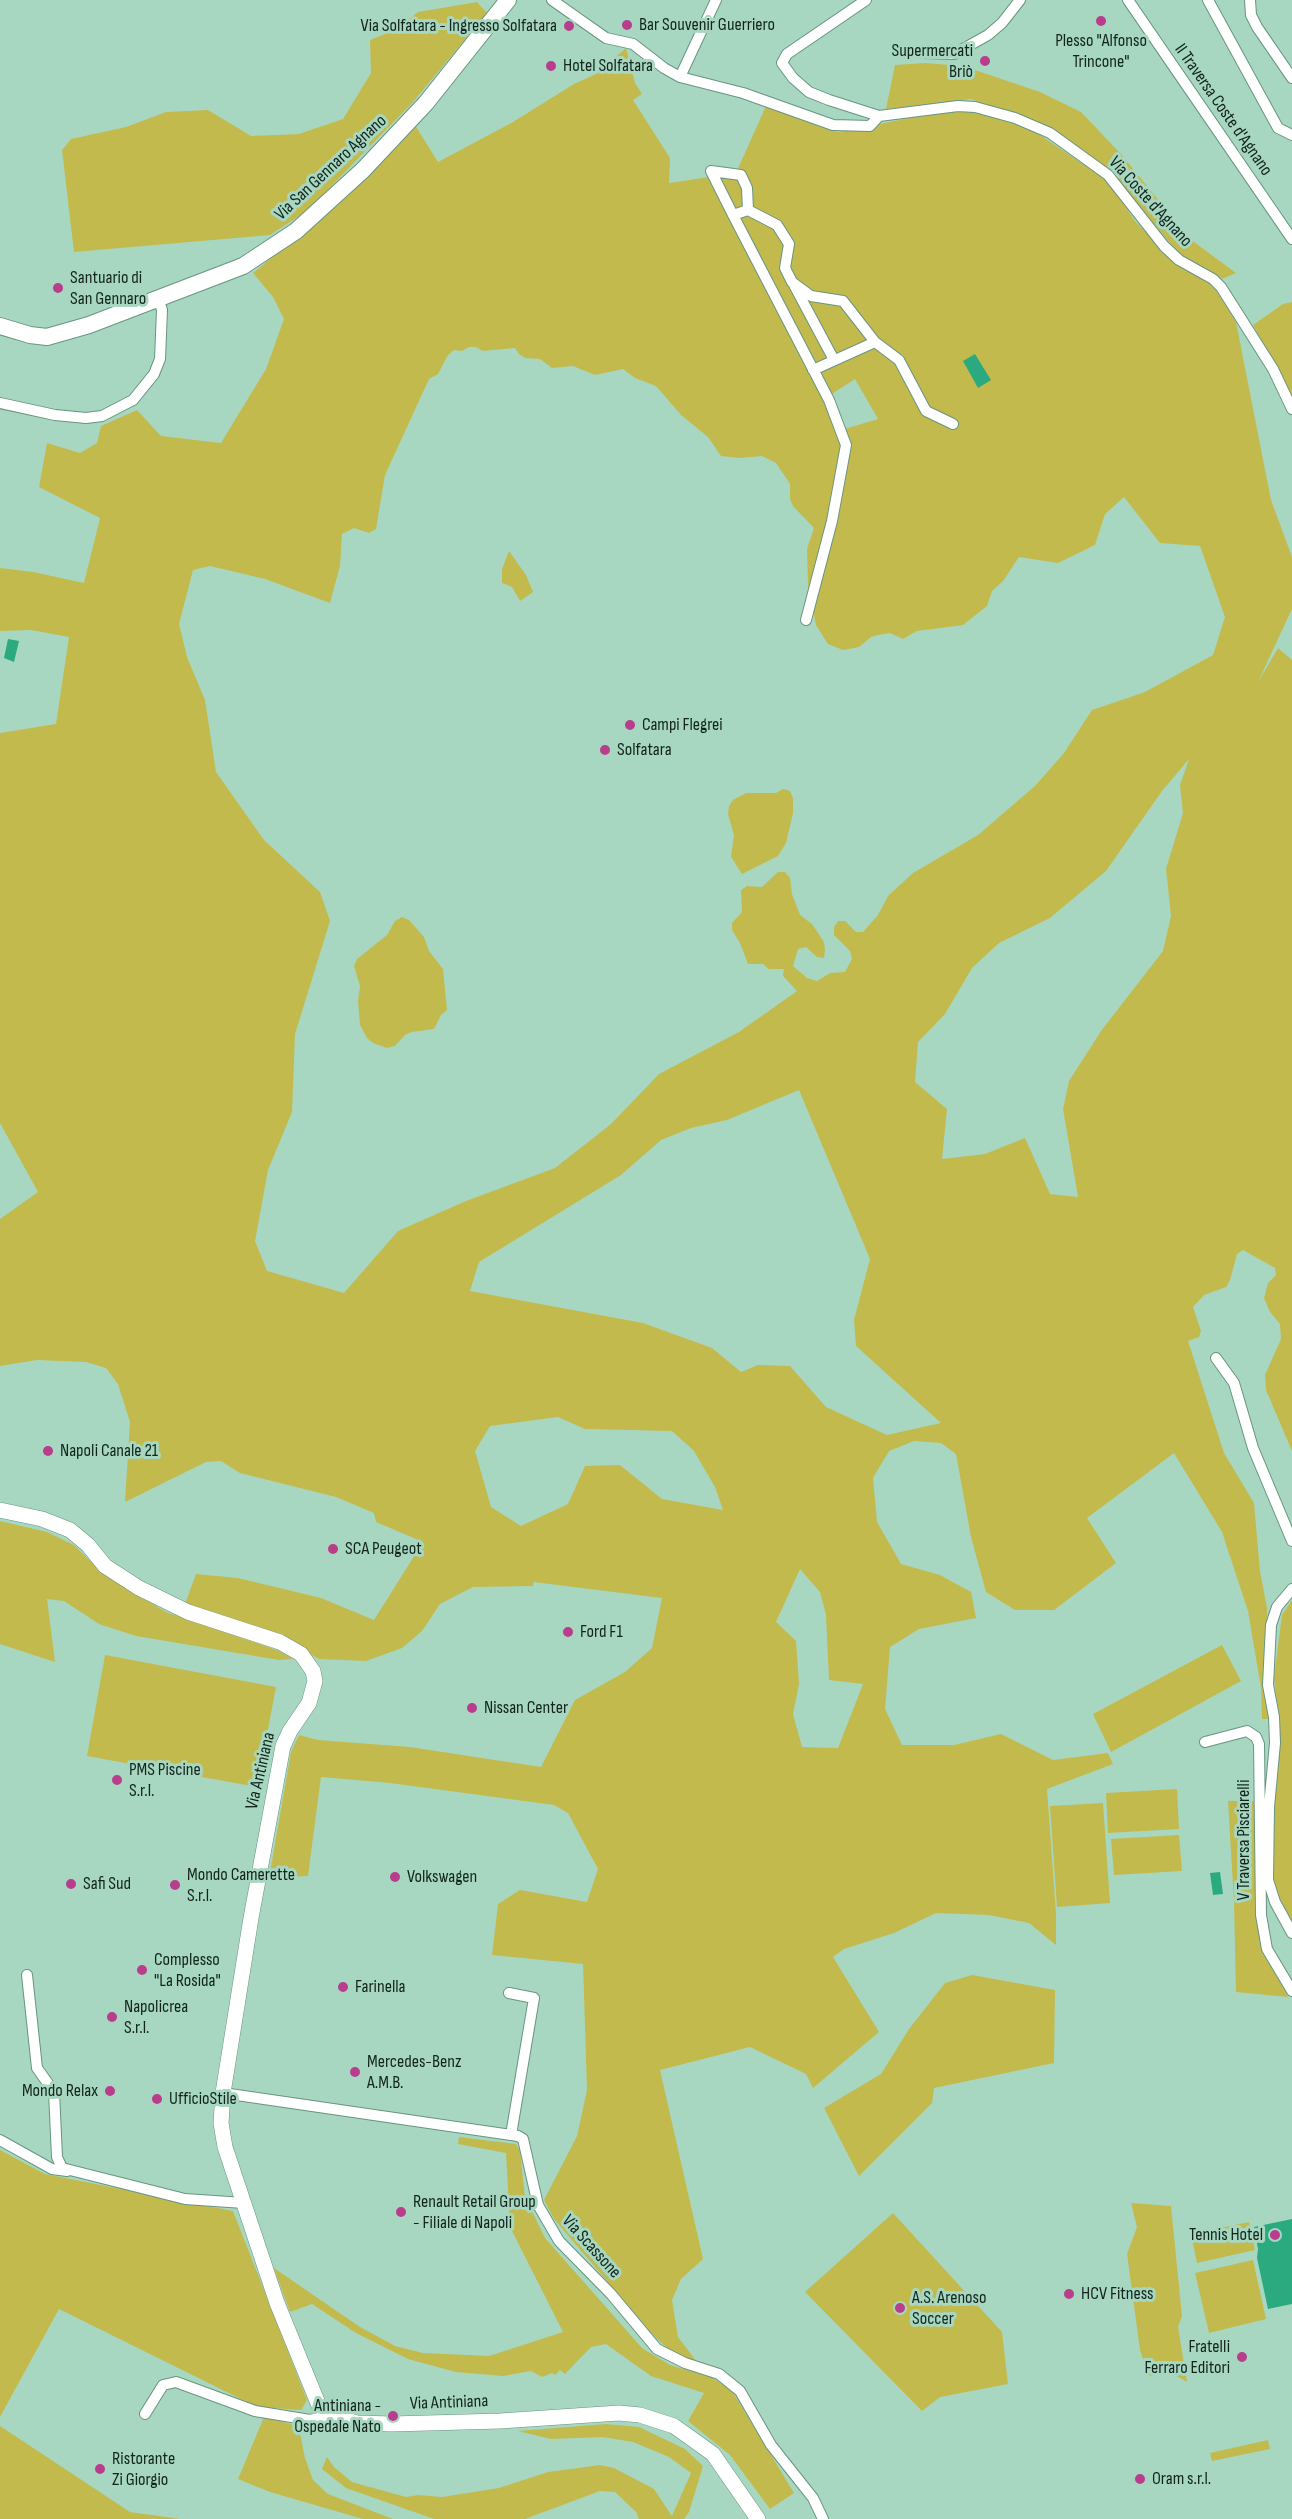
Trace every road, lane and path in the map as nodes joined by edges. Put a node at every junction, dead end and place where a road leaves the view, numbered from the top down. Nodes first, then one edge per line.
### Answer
1 (508, 0) edge
2 (552, 0) edge
3 (716, 0) edge
4 (866, 0) edge
5 (1020, 0) edge
6 (1128, 0) edge
7 (1208, 0) edge
8 (1250, 0) edge
9 (923, 53) dead end
10 (680, 77) junction
11 (1292, 78) edge
12 (879, 116) junction
13 (1292, 135) edge
14 (748, 210) junction
15 (733, 215) junction
16 (1292, 238) edge
17 (792, 282) junction
18 (158, 298) junction
19 (0, 326) edge
20 (875, 342) junction
21 (834, 360) junction
22 (813, 370) junction
23 (0, 402) edge
24 (1292, 409) edge
25 (953, 424) dead end
26 (806, 620) dead end
27 (1216, 1358) dead end
28 (0, 1510) edge
29 (1292, 1541) edge
30 (1292, 1589) edge
31 (1205, 1742) dead end
32 (1292, 1933) edge
33 (27, 1975) dead end
34 (1292, 1991) edge
35 (509, 1993) dead end
36 (223, 2093) junction
37 (511, 2135) junction
38 (0, 2140) edge
39 (69, 2172) junction
40 (244, 2203) junction
41 (146, 2414) dead end
42 (328, 2416) junction
43 (758, 2519) edge
44 (823, 2519) edge

1 - 18 main road, Via San Gennaro Agnano
2 - 10 street, Via Coste d'Agnano
3 - 10 street
4 - 12 street
5 - 9 street
6 - 16 street, II Traversa Coste d'Agnano
7 - 13 street
8 - 11 street
10 - 12 street, Via Coste d'Agnano
12 - 24 street, Via Coste d'Agnano
14 - 15 street
14 - 15 street
14 - 17 street
15 - 22 street
17 - 20 street
17 - 21 street
18 - 19 main road, Via San Gennaro Agnano
18 - 23 street
20 - 21 street
20 - 25 street
21 - 22 street
22 - 26 street
27 - 29 street
28 - 36 street, Via Antiniana
30 - 32 street
31 - 34 street, V Traversa Pisciarelli
33 - 39 street
35 - 37 street
36 - 37 street
36 - 40 street, Via Antiniana
37 - 44 street, Via Scassone
38 - 39 street
39 - 40 street
40 - 42 street, Via Antiniana
41 - 42 street
42 - 43 street, Via Antiniana

